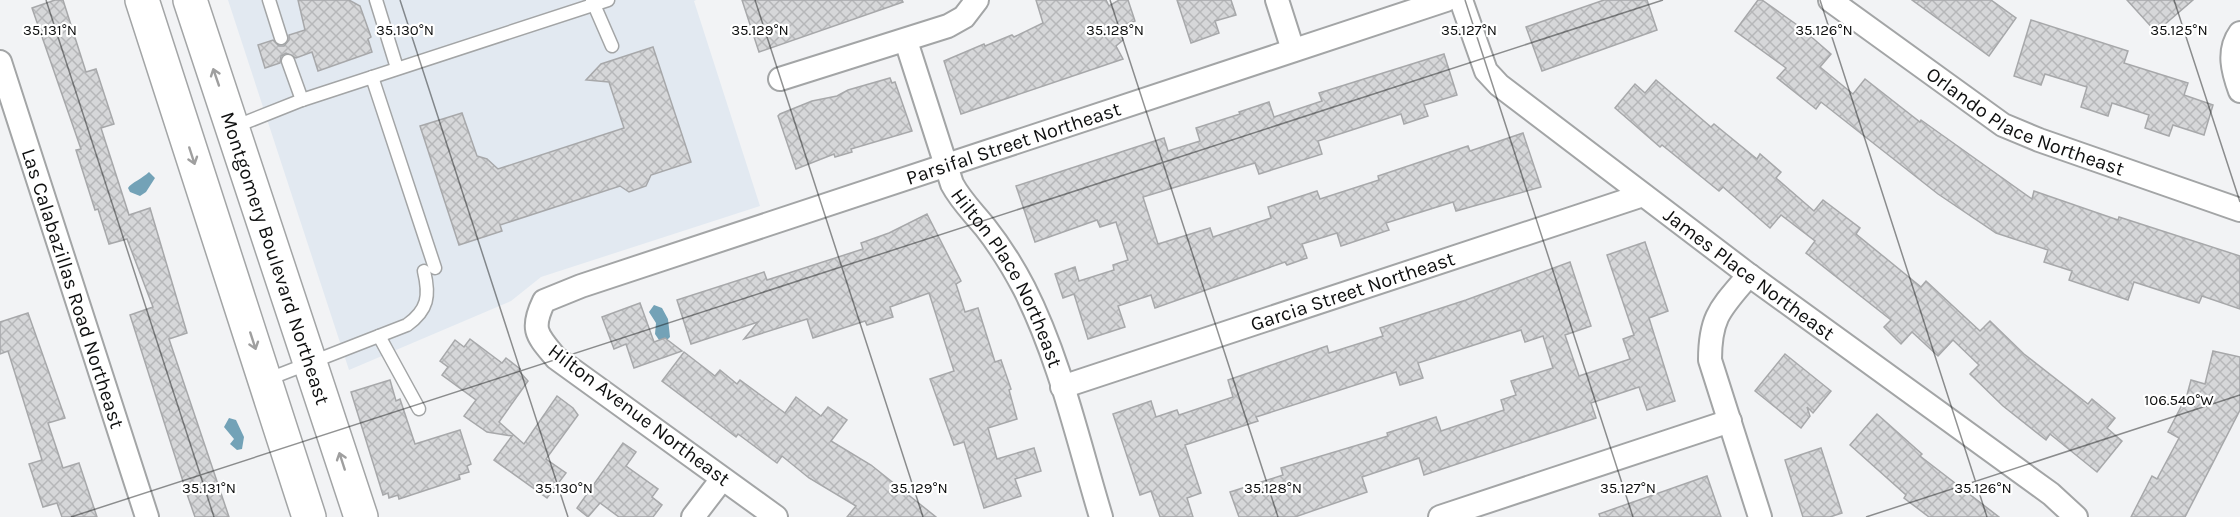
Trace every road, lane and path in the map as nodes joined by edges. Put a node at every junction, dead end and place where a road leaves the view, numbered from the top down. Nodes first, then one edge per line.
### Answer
1 (142, 0) edge
2 (190, 0) edge
3 (269, 0) edge
4 (376, 0) edge
5 (608, 0) edge
6 (976, 0) edge
7 (1277, 0) edge
8 (1446, 0) edge
9 (1461, 0) edge
10 (1830, 0) edge
11 (592, 2) edge
12 (2240, 33) edge
13 (281, 38) dead end
14 (906, 41) junction
15 (612, 46) dead end
16 (1293, 50) junction
17 (288, 61) dead end
18 (0, 62) edge
19 (398, 68) junction
20 (372, 77) junction
21 (780, 79) dead end
22 (2240, 91) edge
23 (302, 100) junction
24 (233, 127) junction
25 (945, 165) junction
26 (1643, 195) junction
27 (2240, 209) edge
28 (1749, 275) junction
29 (581, 285) joint
30 (379, 336) junction
31 (311, 363) junction
32 (265, 380) junction
33 (1062, 387) junction
34 (419, 409) dead end
35 (1730, 421) junction
36 (722, 479) junction
37 (147, 517) edge
38 (309, 517) edge
39 (360, 517) edge
40 (693, 517) edge
41 (776, 517) edge
42 (1101, 517) edge
43 (1440, 517) edge
44 (1760, 517) edge
45 (2076, 517) edge

1 -> 32 main road
24 -> 2 main road, Montgomery Boulevard Northeast
3 - 13 lane
4 - 19 lane
5 - 11 lane
6 - 14 street
7 - 16 street
8 - 16 street, Parsifal Street Northeast
9 - 26 street, James Place Northeast
10 - 27 street, Orlando Place Northeast
11 - 15 lane
11 - 19 lane
12 - 22 street
14 - 21 street
14 - 25 street, Hilton Place Northeast
16 - 25 street, Parsifal Street Northeast
17 - 23 lane
18 - 37 street, Las Calabazillas Road Northeast
19 - 20 lane
20 - 23 lane
20 - 30 lane
23 - 24 lane
24 - 31 main road, Montgomery Boulevard Northeast
25 - 29 street, Parsifal Street Northeast
25 - 33 street, Hilton Place Northeast
26 - 28 street, James Place Northeast
26 - 33 street, Garcia Street Northeast
28 - 35 street
28 - 45 street, James Place Northeast
29 - 36 street, Hilton Avenue Northeast
30 - 31 lane
30 - 34 lane
31 - 32 lane
39 -> 31 main road, Montgomery Boulevard Northeast
32 - 38 main road
33 - 42 street, Hilton Place Northeast
35 - 43 street
35 - 44 street
36 - 40 street
36 - 41 street, Hilton Avenue Northeast

